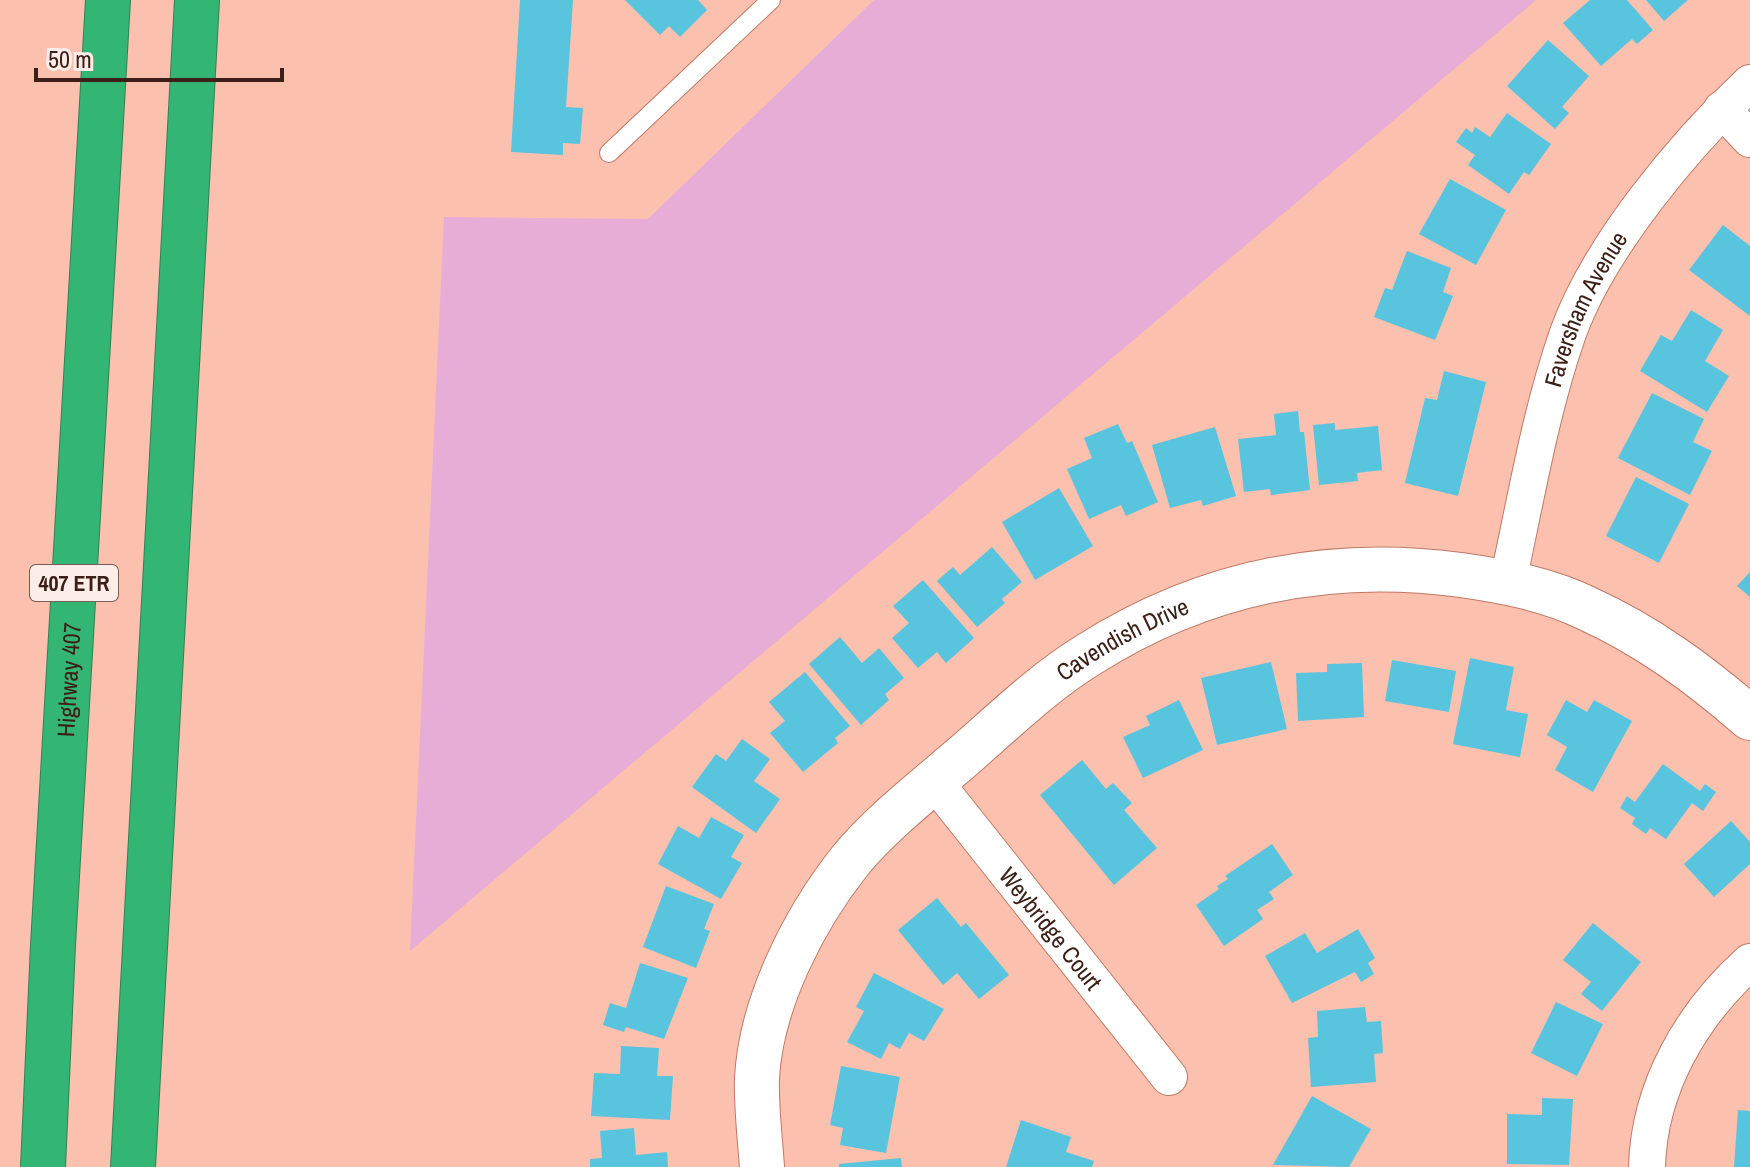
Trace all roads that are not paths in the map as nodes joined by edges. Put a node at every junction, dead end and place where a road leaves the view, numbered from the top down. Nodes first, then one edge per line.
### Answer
1 (108, 0) edge
2 (197, 0) edge
3 (771, 0) edge
4 (1750, 83) edge
5 (1722, 109) junction
6 (1750, 139) edge
7 (609, 153) dead end
8 (1508, 581) junction
9 (1750, 718) edge
10 (934, 781) junction
11 (1750, 962) edge
12 (1169, 1077) dead end
13 (43, 1167) edge
14 (133, 1167) edge
15 (762, 1167) edge
16 (1647, 1167) edge

1 - 13 highway, Highway 407 / 407 ETR
2 - 14 highway
3 - 7 lane
4 - 5 street, Faversham Avenue
5 - 6 street
5 - 8 street, Faversham Avenue
8 - 9 street, Cavendish Drive
8 - 10 street, Cavendish Drive
10 - 12 street, Weybridge Court
10 - 15 street, Cavendish Drive
11 - 16 street

